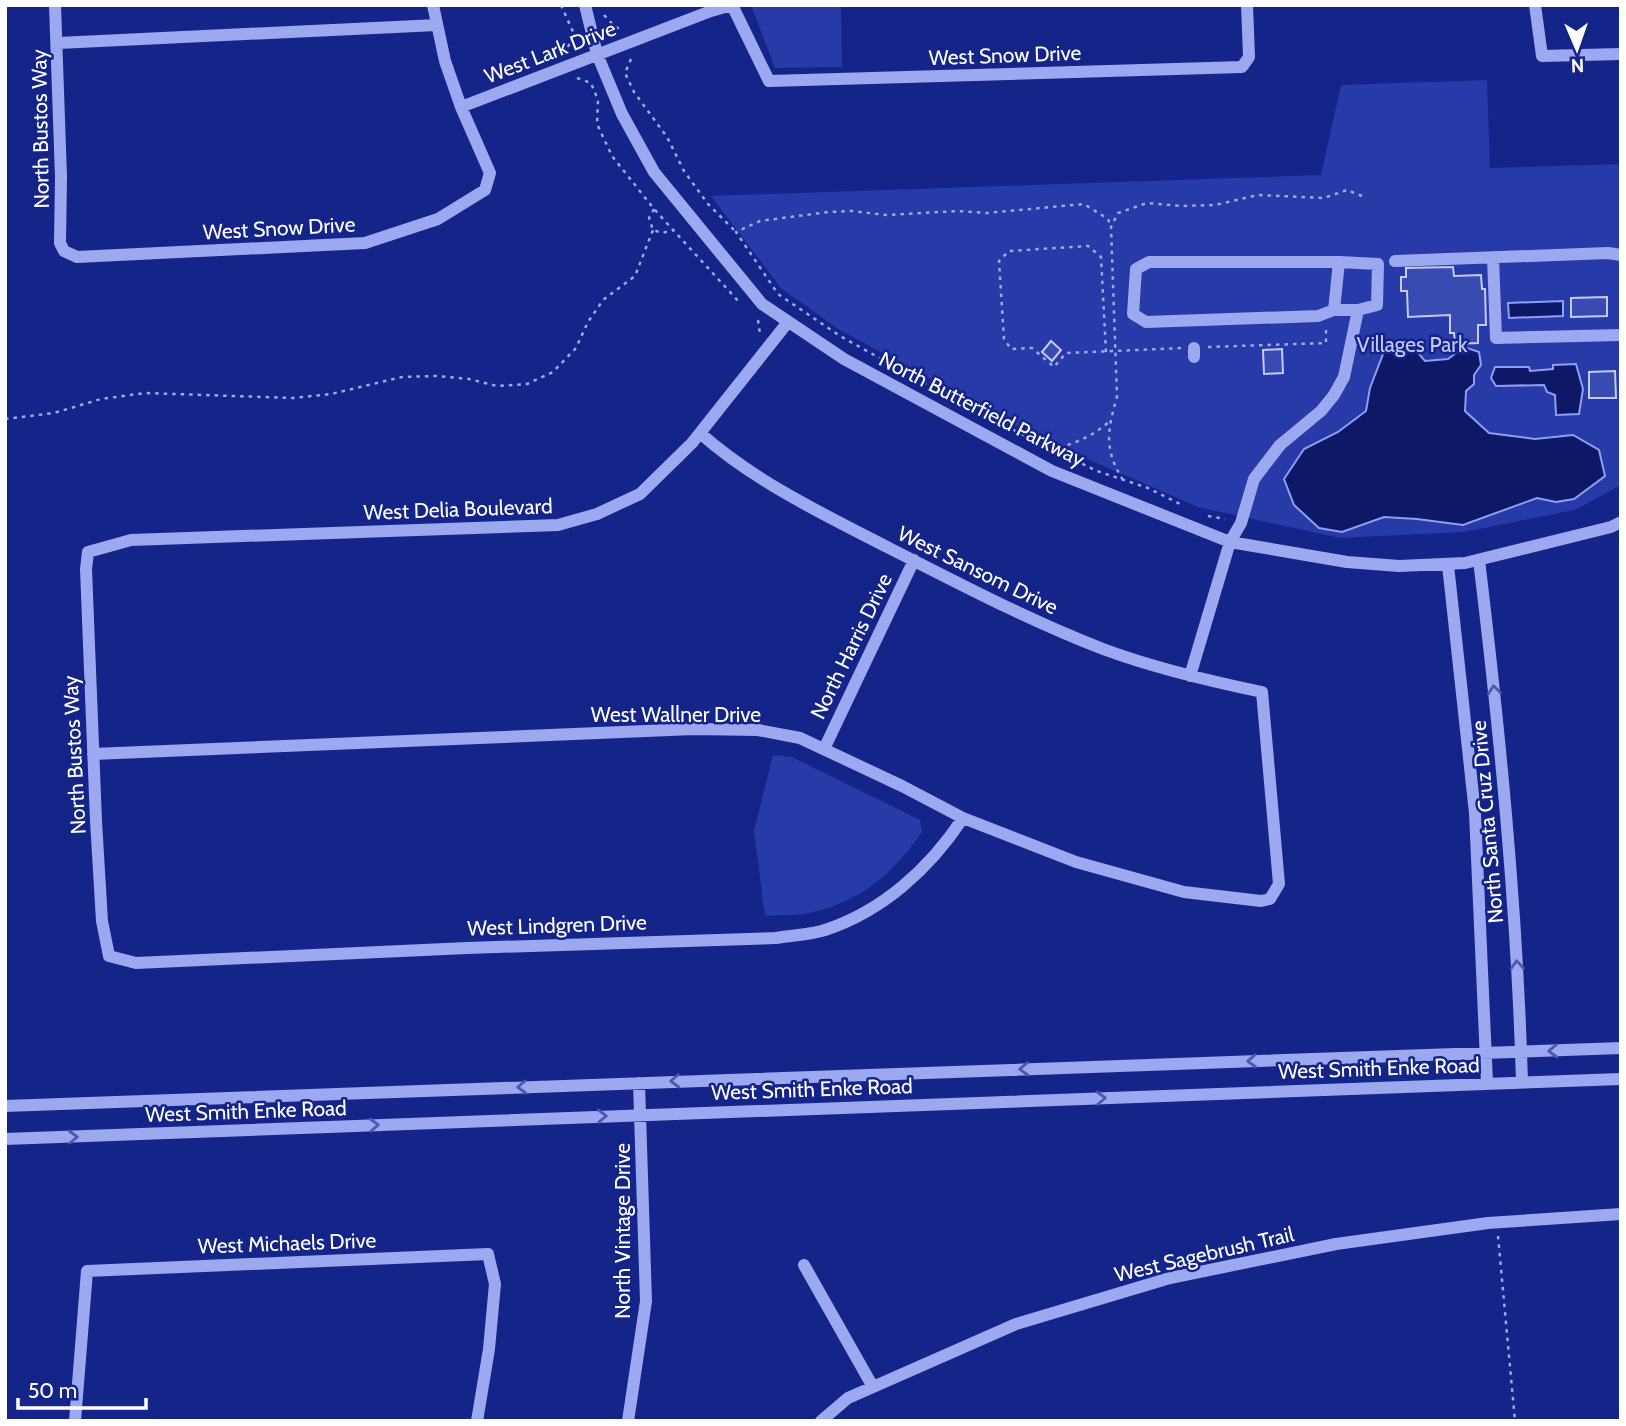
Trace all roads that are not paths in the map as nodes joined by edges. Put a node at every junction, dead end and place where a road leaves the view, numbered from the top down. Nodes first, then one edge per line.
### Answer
1 (55, 5) edge
2 (433, 5) edge
3 (585, 5) edge
4 (732, 5) edge
5 (1247, 5) edge
6 (1535, 5) edge
7 (437, 25) junction
8 (58, 43) junction
9 (597, 54) junction
10 (1621, 54) edge
11 (461, 107) junction
12 (64, 251) joint
13 (1621, 255) edge
14 (1493, 257) junction
15 (1395, 261) dead end
16 (1339, 262) junction
17 (1334, 310) junction
18 (1358, 310) junction
19 (788, 322) junction
20 (1621, 335) edge
21 (700, 433) junction
22 (1621, 522) edge
23 (1230, 542) junction
24 (88, 552) joint
25 (914, 560) junction
26 (1479, 560) junction
27 (1448, 565) junction
28 (1190, 676) junction
29 (824, 750) junction
30 (93, 754) junction
31 (962, 818) junction
32 (1270, 899) joint
33 (109, 956) joint
34 (1621, 1048) edge
35 (1521, 1052) junction
36 (1485, 1053) junction
37 (1621, 1079) edge
38 (1522, 1082) junction
39 (639, 1083) junction
40 (1488, 1083) junction
41 (5, 1107) edge
42 (641, 1115) junction
43 (5, 1139) edge
44 (1621, 1214) edge
45 (804, 1265) dead end
46 (873, 1387) junction
47 (75, 1421) edge
48 (477, 1421) edge
49 (628, 1421) edge
50 (821, 1421) edge

1 - 8 street, North Bustos Way
2 - 7 street
3 - 9 street, North Butterfield Parkway
4 - 5 street, West Snow Drive
4 - 9 street, West Lark Drive
6 - 10 street
7 - 8 street
7 - 11 street
8 - 12 street, North Bustos Way
9 - 11 street, West Lark Drive
9 - 19 street, North Butterfield Parkway
11 - 12 street, West Snow Drive
13 - 14 street
14 - 15 street
14 - 20 street
16 - 17 street
16 - 17 street
16 - 18 street
17 - 18 street
18 - 23 street
19 - 21 street, West Delia Boulevard
19 - 23 street, North Butterfield Parkway
21 - 24 street, West Delia Boulevard
21 - 25 street, West Sansom Drive
22 - 26 street, North Butterfield Parkway
23 - 27 street, North Butterfield Parkway
23 - 28 street
24 - 30 street, North Bustos Way
25 - 28 street, West Sansom Drive
25 - 29 street, North Harris Drive
26 - 27 street, North Butterfield Parkway
35 -> 26 street, North Santa Cruz Drive
27 - 36 street, North Santa Cruz Drive
28 - 32 street, West Sansom Drive
29 - 30 street, West Wallner Drive
29 - 31 street, West Wallner Drive
30 - 33 street, North Bustos Way
31 - 32 street, West Wallner Drive
31 - 33 street, West Lindgren Drive
34 -> 35 street, West Smith Enke Road
35 - 36 street, West Smith Enke Road
35 - 38 street, North Santa Cruz Drive
36 -> 39 street, West Smith Enke Road
36 - 40 street, North Santa Cruz Drive
37 - 38 street, West Smith Enke Road
38 - 40 street, West Smith Enke Road
39 -> 41 street, West Smith Enke Road
39 - 42 street, North Vintage Drive
42 -> 40 street, West Smith Enke Road
43 -> 42 street, West Smith Enke Road
42 - 49 street, North Vintage Drive
44 - 46 street, West Sagebrush Trail
45 - 46 street
46 - 50 street, West Sagebrush Trail
47 - 48 street, West Michaels Drive

